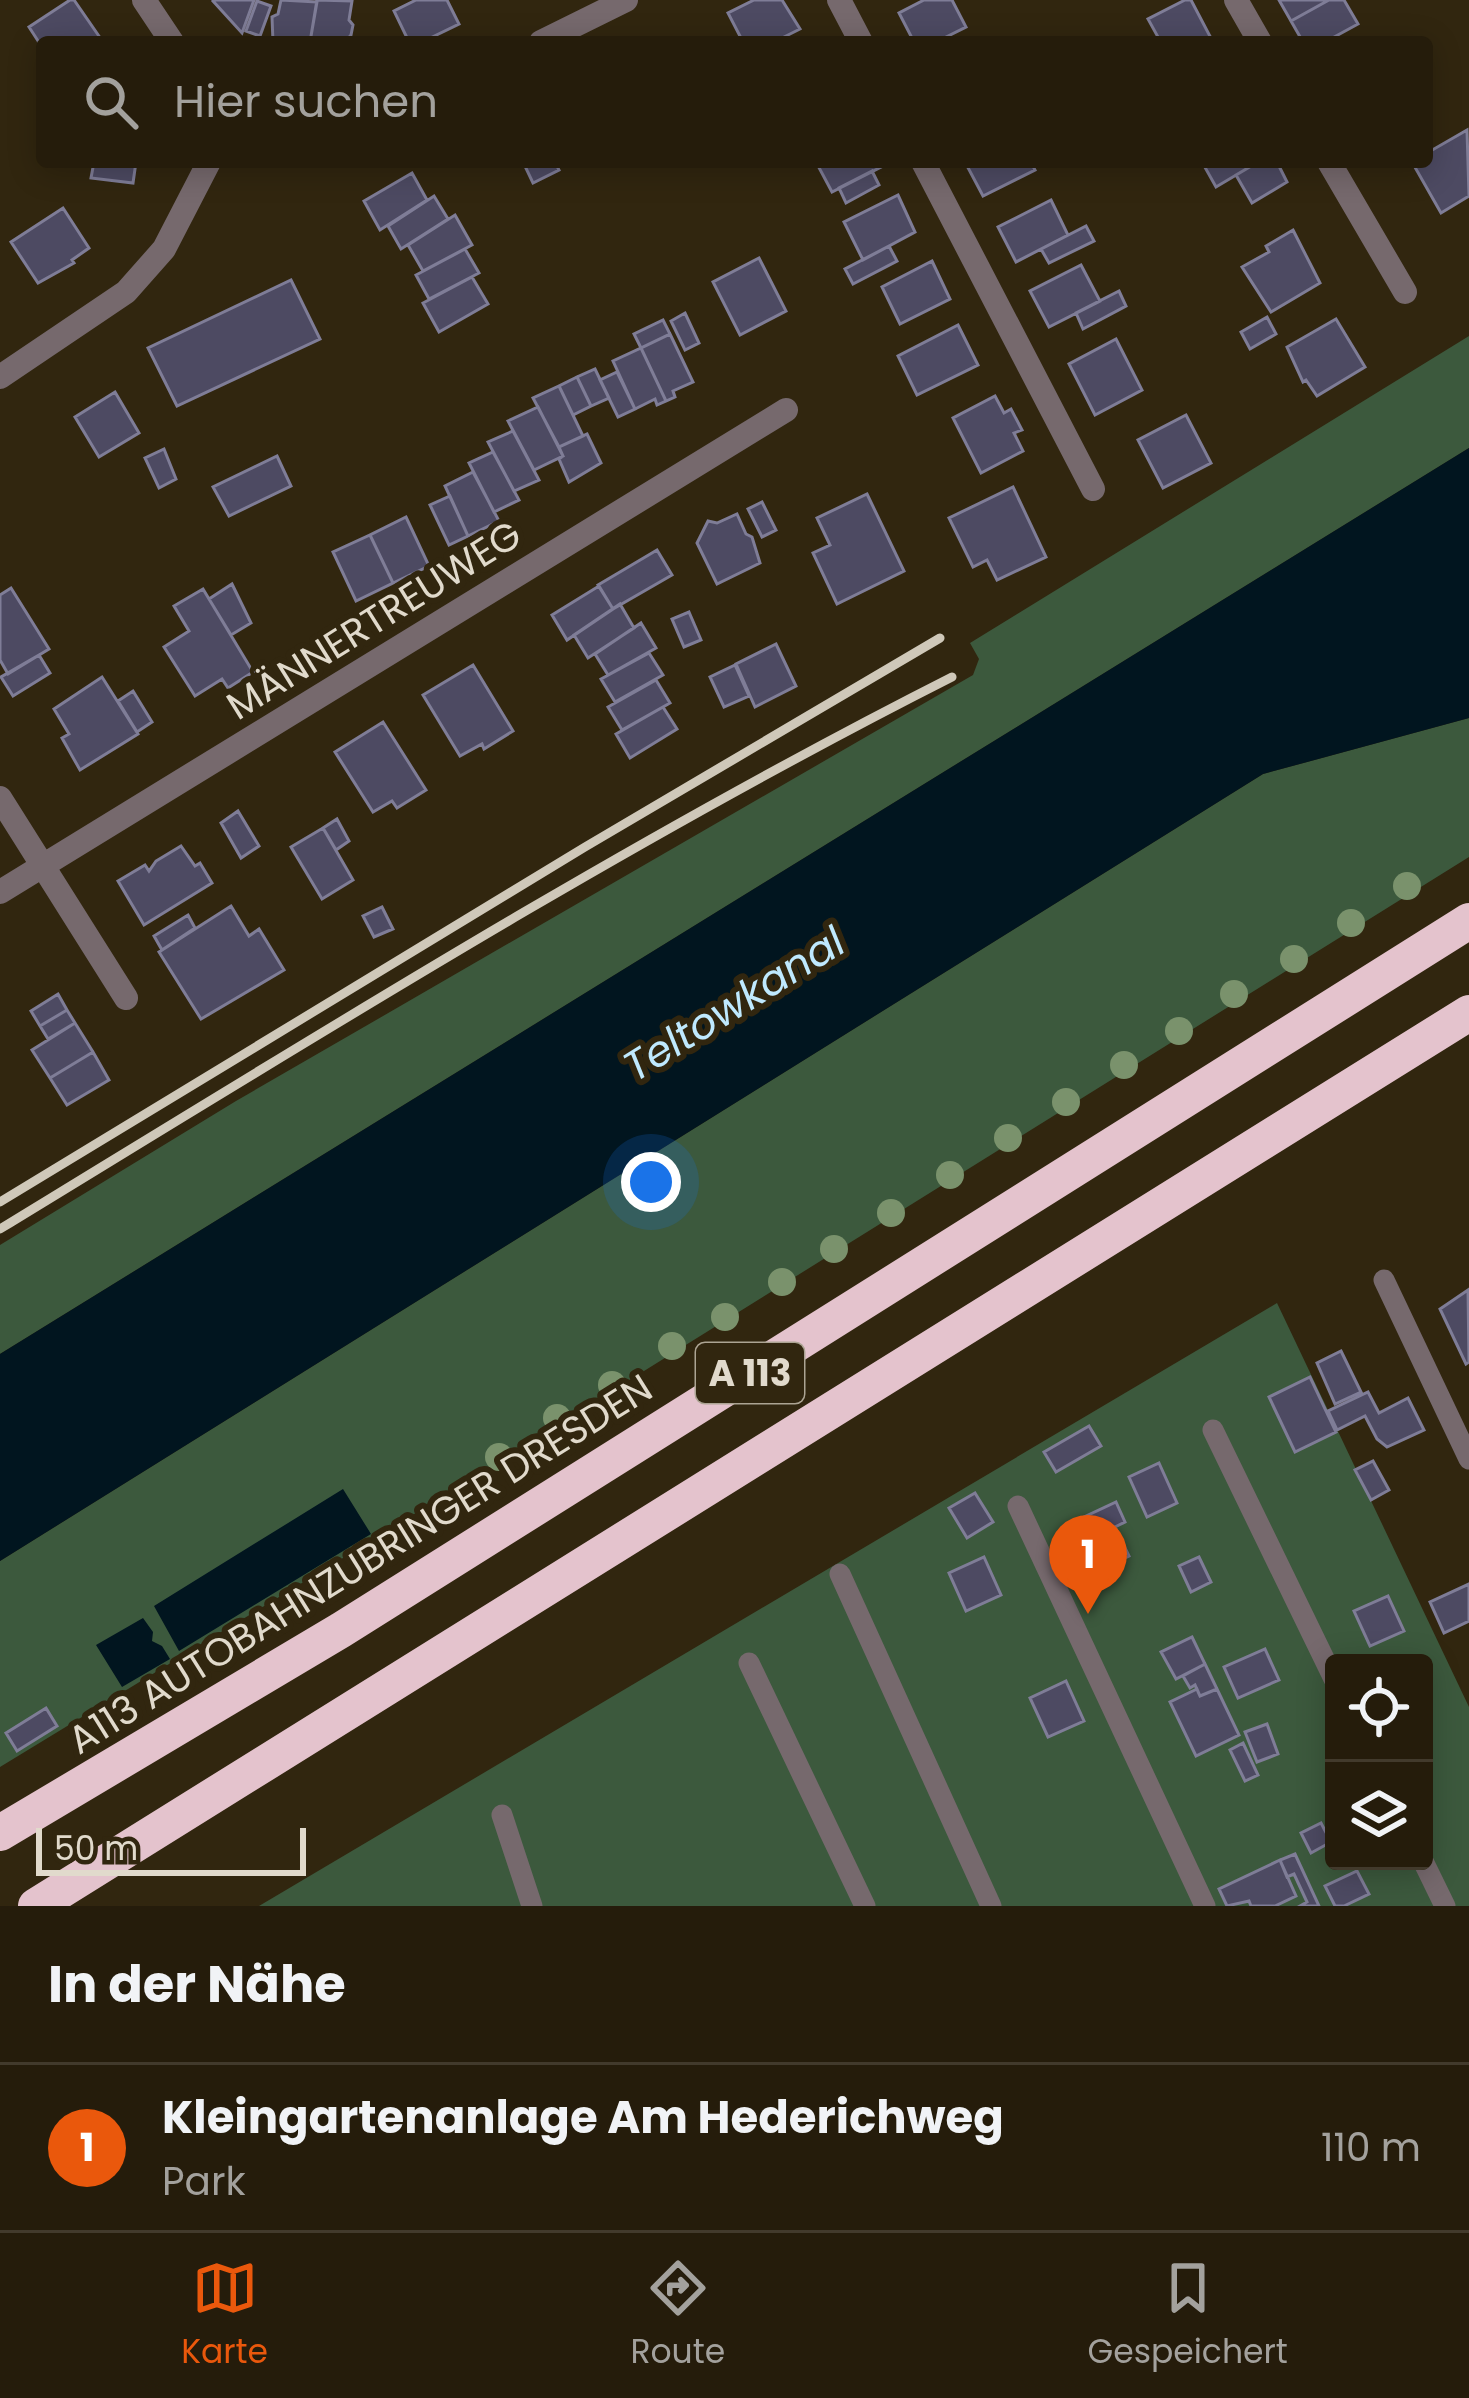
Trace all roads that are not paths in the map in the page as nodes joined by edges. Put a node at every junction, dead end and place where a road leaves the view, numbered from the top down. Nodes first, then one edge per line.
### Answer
1 (144, 0) edge
2 (626, 0) edge
3 (839, 0) edge
4 (1236, 0) edge
5 (168, 36) edge
6 (553, 36) edge
7 (858, 36) edge
8 (1257, 36) edge
9 (206, 168) edge
10 (926, 168) edge
11 (1333, 168) edge
12 (1405, 292) dead end
13 (0, 377) edge
14 (786, 410) dead end
15 (1093, 489) dead end
16 (0, 798) edge
17 (42, 866) junction
18 (0, 892) edge
19 (1469, 920) edge
20 (126, 998) dead end
21 (1469, 1013) edge
22 (1384, 1280) dead end
23 (1213, 1430) dead end
24 (1469, 1459) edge
25 (1018, 1506) dead end
26 (840, 1574) dead end
27 (1325, 1660) edge
28 (749, 1664) dead end
29 (502, 1815) dead end
30 (13, 1826) edge
31 (1427, 1870) edge
32 (36, 1906) edge
33 (532, 1906) edge
34 (865, 1906) edge
35 (991, 1906) edge
36 (1205, 1906) edge
37 (1445, 1906) edge

1 - 5 street
2 - 6 street
3 - 7 street
4 - 8 street
9 - 13 street
10 - 15 street
11 - 12 street
14 - 17 street, MÄNNERTREUWEG
16 - 17 street
17 - 18 street, MÄNNERTREUWEG
17 - 20 street
19 - 30 highway, A113 AUTOBAHNZUBRINGER DRESDEN / A 113
21 - 32 highway, A 113
22 - 24 lane
23 - 27 lane
25 - 36 lane
26 - 35 lane
28 - 34 lane
29 - 33 lane
31 - 37 lane

